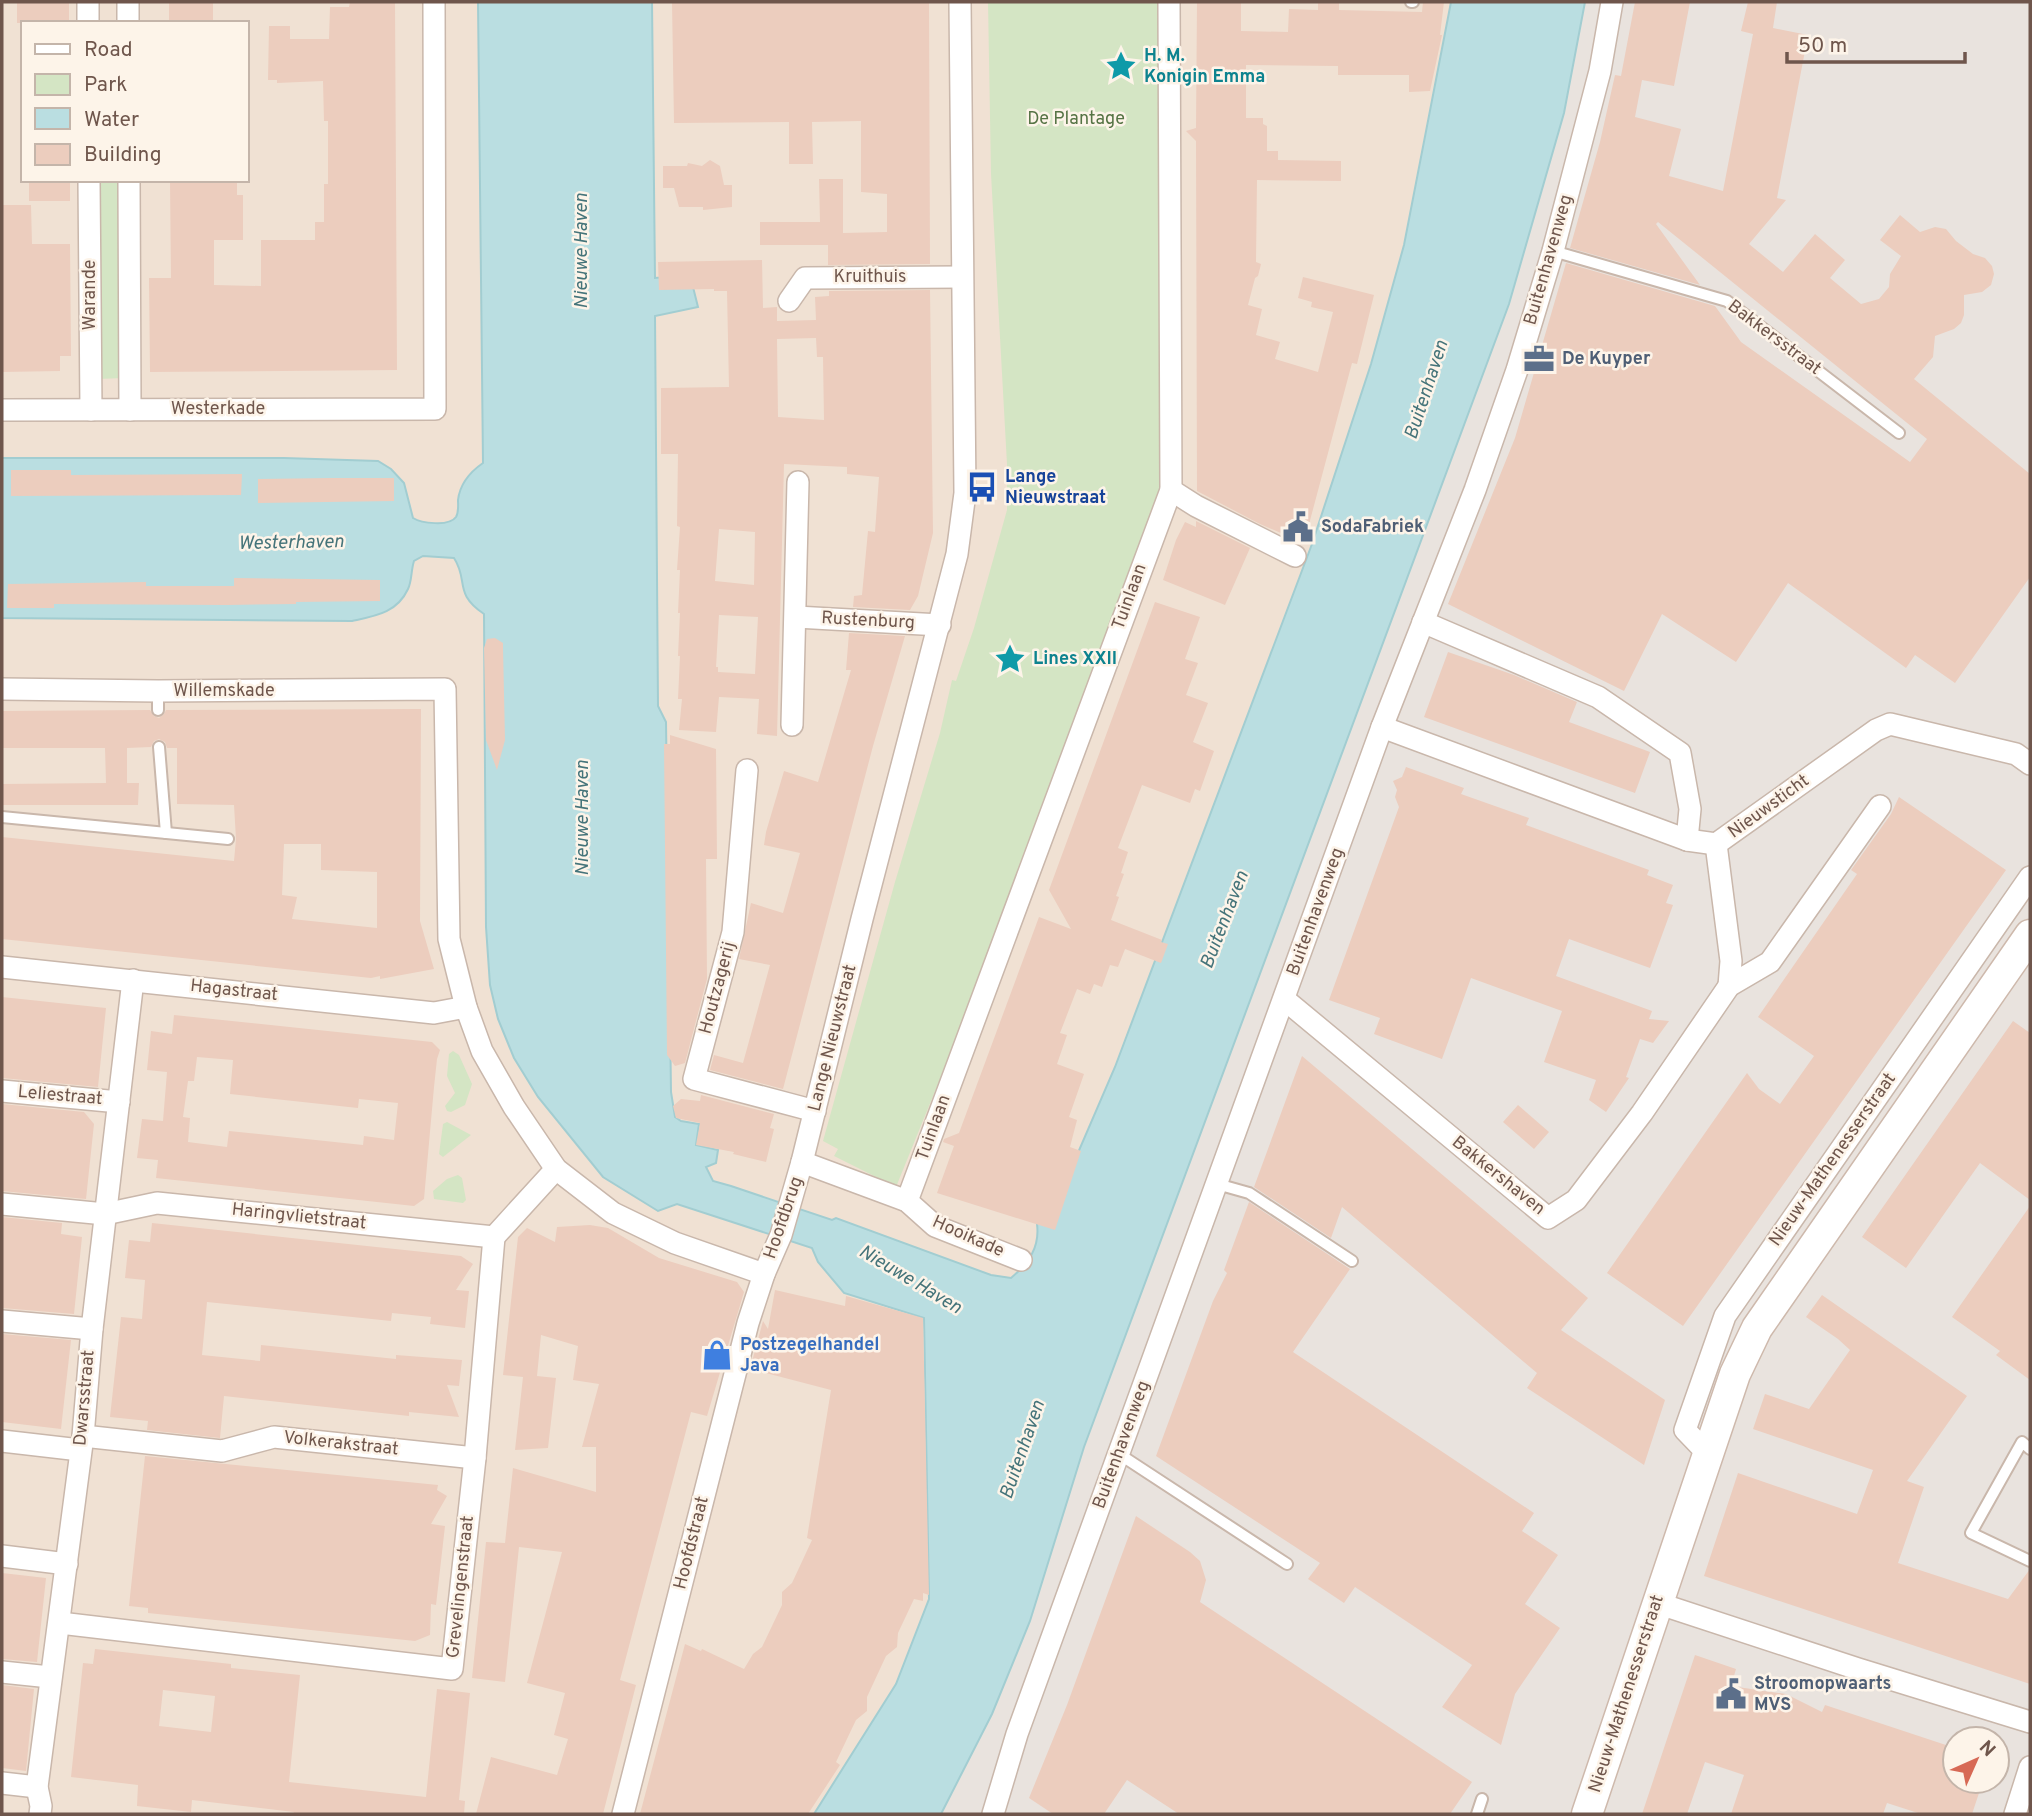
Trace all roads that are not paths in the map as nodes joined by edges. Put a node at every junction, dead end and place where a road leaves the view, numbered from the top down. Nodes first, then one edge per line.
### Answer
1 (88, 2) edge
2 (128, 2) edge
3 (434, 2) edge
4 (960, 2) edge
5 (1170, 2) edge
6 (1612, 2) edge
7 (88, 21) edge
8 (128, 21) edge
9 (89, 182) edge
10 (129, 182) edge
11 (1553, 251) junction
12 (962, 276) junction
13 (789, 301) dead end
14 (2, 410) edge
15 (91, 410) junction
16 (130, 410) junction
17 (1899, 433) dead end
18 (798, 482) dead end
19 (1171, 490) junction
20 (1296, 556) dead end
21 (796, 617) junction
22 (1423, 622) junction
23 (940, 625) junction
24 (2, 689) edge
25 (792, 724) dead end
26 (1382, 727) junction
27 (159, 747) dead end
28 (2030, 764) edge
29 (747, 770) dead end
30 (1880, 806) dead end
31 (2, 817) edge
32 (166, 833) junction
33 (228, 839) dead end
34 (1687, 840) junction
35 (1716, 844) junction
36 (2030, 877) edge
37 (2030, 935) edge
38 (2, 967) edge
39 (133, 980) junction
40 (1728, 985) junction
41 (1284, 999) junction
42 (466, 1007) junction
43 (2, 1091) edge
44 (119, 1102) junction
45 (815, 1111) junction
46 (802, 1162) junction
47 (556, 1169) junction
48 (1217, 1184) junction
49 (907, 1201) junction
50 (2, 1204) edge
51 (105, 1214) junction
52 (495, 1237) junction
53 (1021, 1260) dead end
54 (1352, 1261) dead end
55 (764, 1273) junction
56 (2, 1321) edge
57 (92, 1329) junction
58 (2, 1441) edge
59 (82, 1443) junction
60 (2030, 1449) edge
61 (1119, 1454) junction
62 (1709, 1455) junction
63 (475, 1458) junction
64 (2, 1556) edge
65 (2030, 1561) edge
66 (68, 1564) junction
67 (1287, 1564) dead end
68 (1657, 1603) junction
69 (60, 1623) junction
70 (2, 1672) edge
71 (50, 1677) junction
72 (2030, 1722) edge
73 (2030, 1767) edge
74 (2, 1783) edge
75 (37, 1787) junction
76 (1482, 1800) dead end
77 (40, 1814) edge
78 (624, 1814) edge
79 (994, 1814) edge
80 (1477, 1814) edge
81 (1587, 1814) edge
82 (2015, 1814) edge

1 - 7 street
2 - 8 street
3 - 16 street, Westerkade
4 - 12 street, Lange Nieuwstraat
5 - 19 street, Tuinlaan
6 - 11 street, Buitenhavenweg
9 - 15 street, Warande
10 - 16 street
11 - 17 lane, Bakkersstraat
11 - 22 street, Buitenhavenweg
12 - 13 street, Kruithuis
12 - 23 street, Lange Nieuwstraat
14 - 15 street, Westerkade
15 - 16 street, Westerkade
18 - 21 street, Rustenburg
19 - 20 street
19 - 49 street, Tuinlaan
21 - 23 street, Rustenburg
21 - 25 street, Rustenburg
22 - 26 street, Buitenhavenweg
22 - 34 street
23 - 45 street, Lange Nieuwstraat
24 - 42 street, Willemskade
26 - 34 street, Nieuwsticht
26 - 41 street, Buitenhavenweg
27 - 32 lane
28 - 35 street, Nieuwsticht
29 - 45 street, Houtzagerij
30 - 40 street, Bakkershaven
31 - 32 lane
32 - 33 lane
34 - 35 street, Nieuwsticht
35 - 40 street
36 - 62 street, Nieuw-Mathenesserstraat
37 - 62 street, Nieuw-Mathenesserstraat
38 - 39 street, Hagastraat
39 - 42 street, Hagastraat
39 - 44 street, Dwarsstraat
40 - 41 street, Bakkershaven
41 - 48 street, Buitenhavenweg
42 - 47 street
43 - 44 street, Leliestraat
44 - 51 street, Dwarsstraat
45 - 46 street, Lange Nieuwstraat
46 - 49 street, Hooikade
46 - 55 street, Hoofdbrug
47 - 52 street
47 - 55 street
48 - 54 lane
48 - 61 street, Buitenhavenweg
49 - 53 street, Hooikade
50 - 51 street, Haringvlietstraat
51 - 52 street, Haringvlietstraat
51 - 57 street, Dwarsstraat
52 - 63 street, Grevelingenstraat
55 - 78 street, Hoofdstraat
56 - 57 street
57 - 59 street, Dwarsstraat
58 - 59 street, Volkerakstraat
59 - 63 street, Volkerakstraat
59 - 66 street, Dwarsstraat
60 - 65 lane
61 - 67 lane
61 - 79 street, Buitenhavenweg
62 - 68 street, Nieuw-Mathenesserstraat
63 - 69 street, Grevelingenstraat
64 - 66 street
66 - 69 street, Dwarsstraat
68 - 72 street
68 - 81 street, Nieuw-Mathenesserstraat
69 - 71 street, Dwarsstraat
70 - 71 street
71 - 75 street, Dwarsstraat
73 - 82 street
74 - 75 street
75 - 77 street, Dwarsstraat
76 - 80 lane

